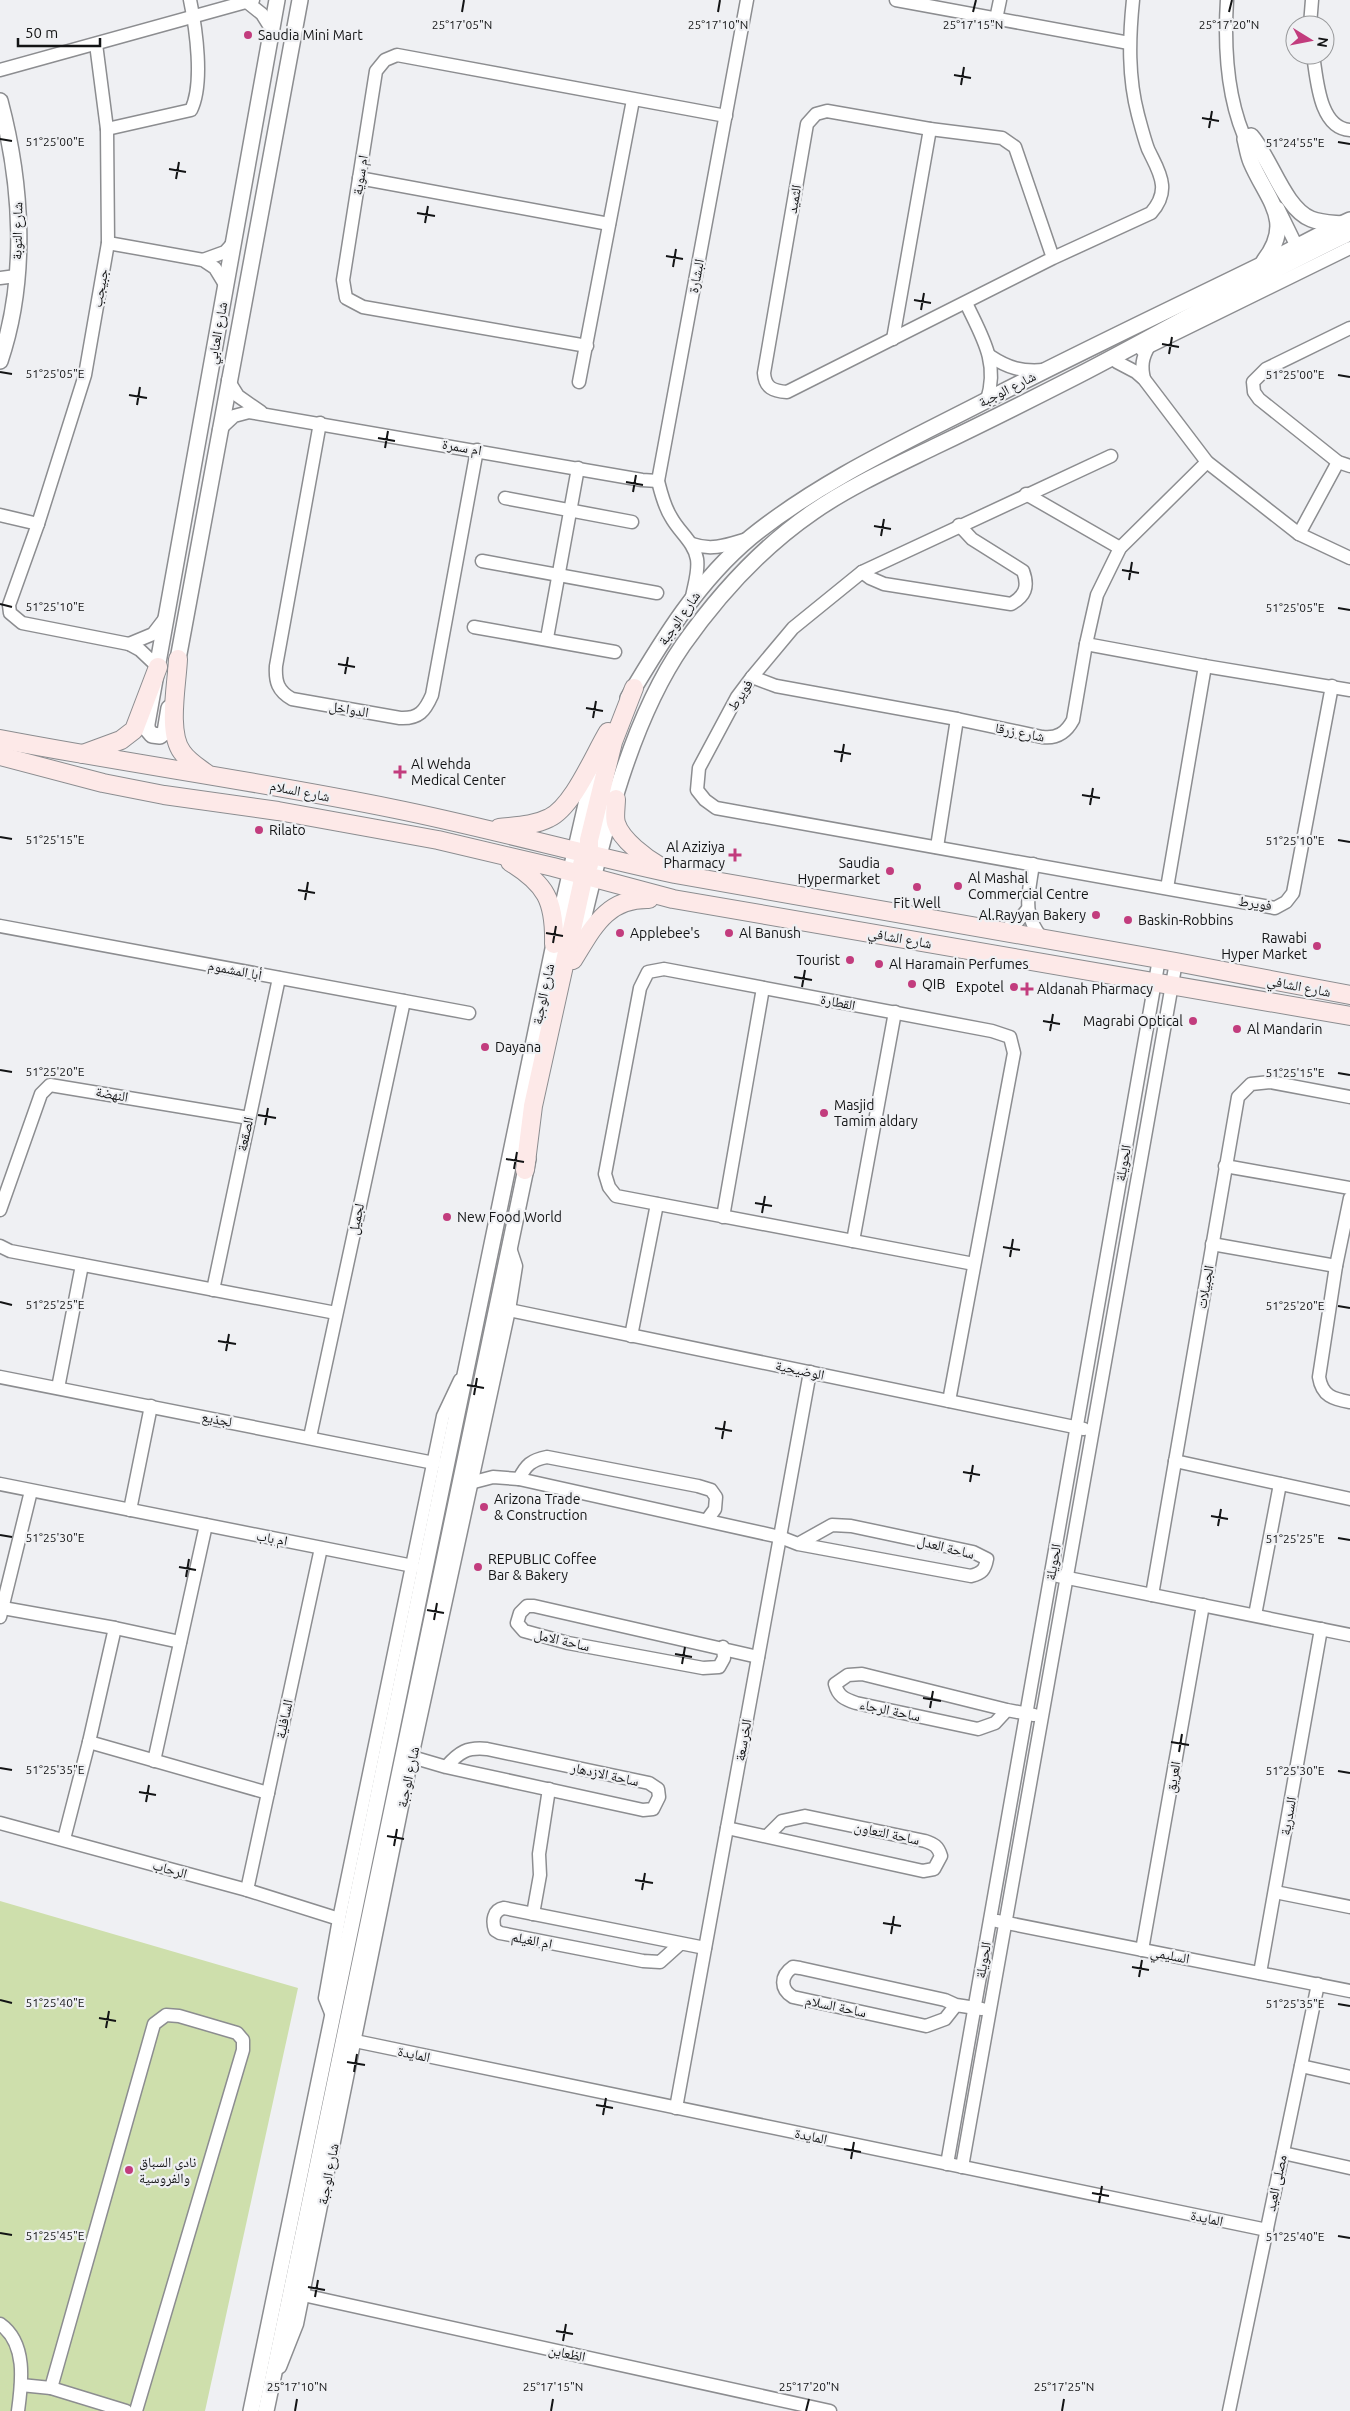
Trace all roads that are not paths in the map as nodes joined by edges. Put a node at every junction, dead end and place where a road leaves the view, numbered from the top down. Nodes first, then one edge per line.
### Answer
1 (190, 0) edge
2 (277, 0) edge
3 (300, 0) edge
4 (747, 0) edge
5 (896, 0) edge
6 (1000, 0) edge
7 (1133, 0) edge
8 (1226, 0) edge
9 (1312, 0) edge
10 (250, 1) edge
11 (1311, 15) edge
12 (194, 17) junction
13 (996, 19) junction
14 (272, 30) junction
15 (1129, 42) junction
16 (96, 44) junction
17 (1315, 65) edge
18 (0, 70) edge
19 (633, 100) junction
20 (0, 101) edge
21 (726, 116) junction
22 (107, 129) junction
23 (930, 129) junction
24 (1350, 130) edge
25 (1248, 138) junction
26 (359, 178) junction
27 (609, 224) junction
28 (1347, 226) edge
29 (234, 242) junction
30 (108, 243) junction
31 (1350, 248) edge
32 (1303, 250) junction
33 (1053, 258) junction
34 (203, 260) junction
35 (1261, 265) junction
36 (16, 276) junction
37 (0, 278) edge
38 (226, 286) junction
39 (966, 303) junction
40 (1350, 328) edge
41 (892, 338) junction
42 (587, 346) junction
43 (1149, 346) junction
44 (990, 356) junction
45 (0, 361) edge
46 (1117, 362) junction
47 (1044, 370) junction
48 (1144, 379) junction
49 (228, 380) junction
50 (579, 382) dead end
51 (987, 400) junction
52 (266, 414) junction
53 (997, 417) junction
54 (320, 423) junction
55 (219, 430) junction
56 (477, 450) junction
57 (1111, 456) dead end
58 (1207, 462) junction
59 (1344, 464) edge
60 (578, 468) junction
61 (658, 481) junction
62 (1026, 494) junction
63 (505, 498) dead end
64 (570, 510) junction
65 (0, 516) edge
66 (632, 522) dead end
67 (38, 524) junction
68 (959, 525) junction
69 (1299, 534) junction
70 (751, 538) junction
71 (692, 544) junction
72 (1120, 548) junction
73 (1350, 558) edge
74 (482, 561) dead end
75 (862, 572) junction
76 (558, 574) junction
77 (657, 593) dead end
78 (692, 597) junction
79 (166, 617) junction
80 (474, 627) dead end
81 (547, 638) junction
82 (129, 644) junction
83 (1086, 644) junction
84 (615, 652) dead end
85 (178, 659) junction
86 (1205, 666) junction
87 (158, 667) junction
88 (752, 677) junction
89 (1332, 686) junction
90 (634, 688) junction
91 (1350, 690) edge
92 (957, 719) junction
93 (608, 732) junction
94 (0, 739) edge
95 (83, 754) junction
96 (2, 758) edge
97 (206, 773) junction
98 (616, 799) junction
99 (489, 829) junction
100 (438, 840) junction
101 (937, 847) junction
102 (496, 854) junction
103 (585, 864) junction
104 (1033, 864) junction
105 (675, 874) junction
106 (1167, 888) junction
107 (765, 890) junction
108 (673, 899) junction
109 (1027, 910) junction
110 (0, 926) edge
111 (1002, 931) junction
112 (1042, 938) junction
113 (554, 944) junction
114 (573, 960) junction
115 (1168, 960) junction
116 (279, 978) junction
117 (1163, 984) junction
118 (763, 988) junction
119 (1346, 992) edge
120 (404, 1001) junction
121 (895, 1012) junction
122 (469, 1013) dead end
123 (1350, 1016) edge
124 (1350, 1097) edge
125 (249, 1118) junction
126 (1225, 1166) junction
127 (525, 1170) junction
128 (5, 1180) edge
129 (1350, 1188) edge
130 (1118, 1192) junction
131 (1134, 1195) junction
132 (1350, 1198) edge
133 (657, 1204) junction
134 (0, 1210) edge
135 (723, 1217) junction
136 (854, 1241) junction
137 (1212, 1244) junction
138 (0, 1246) edge
139 (510, 1248) junction
140 (974, 1264) junction
141 (82, 1265) junction
142 (1336, 1266) junction
143 (213, 1290) junction
144 (509, 1310) junction
145 (336, 1313) junction
146 (631, 1336) junction
147 (466, 1368) junction
148 (810, 1372) junction
149 (0, 1377) edge
150 (58, 1388) junction
151 (949, 1401) junction
152 (1350, 1402) edge
153 (151, 1406) junction
154 (1077, 1427) junction
155 (1091, 1430) junction
156 (310, 1437) junction
157 (476, 1458) junction
158 (1175, 1461) junction
159 (434, 1463) junction
160 (501, 1477) junction
161 (520, 1479) junction
162 (470, 1483) junction
163 (0, 1484) edge
164 (1280, 1484) junction
165 (31, 1491) junction
166 (1350, 1498) edge
167 (130, 1510) junction
168 (707, 1520) junction
169 (206, 1525) junction
170 (780, 1537) junction
171 (798, 1544) junction
172 (320, 1548) junction
173 (414, 1566) junction
174 (1051, 1575) junction
175 (1066, 1576) junction
176 (1152, 1595) junction
177 (1203, 1605) junction
178 (1, 1613) edge
179 (1255, 1615) junction
180 (115, 1628) junction
181 (1321, 1629) junction
182 (1350, 1634) edge
183 (180, 1642) junction
184 (723, 1647) junction
185 (758, 1657) junction
186 (1007, 1710) junction
187 (1026, 1714) junction
188 (1041, 1716) junction
189 (89, 1742) junction
190 (412, 1757) junction
191 (154, 1761) junction
192 (446, 1767) junction
193 (549, 1789) junction
194 (268, 1793) junction
195 (0, 1823) edge
196 (727, 1828) junction
197 (768, 1835) junction
198 (64, 1839) junction
199 (248, 1890) junction
200 (1275, 1892) junction
201 (1350, 1907) edge
202 (533, 1914) junction
203 (339, 1919) junction
204 (990, 1920) junction
205 (1005, 1922) junction
206 (680, 1944) junction
207 (705, 1948) junction
208 (1142, 1950) junction
209 (1260, 1973) junction
210 (1318, 1984) junction
211 (1350, 1991) edge
212 (956, 2005) junction
213 (974, 2008) junction
214 (990, 2009) junction
215 (333, 2018) junction
216 (355, 2042) junction
217 (1301, 2066) junction
218 (1350, 2076) edge
219 (676, 2108) junction
220 (1282, 2153) junction
221 (947, 2164) junction
222 (962, 2166) junction
223 (1350, 2168) edge
224 (1267, 2230) junction
225 (303, 2295) junction
226 (0, 2324) edge
227 (21, 2385) junction
228 (51, 2388) junction
229 (270, 2392) junction
230 (18, 2411) edge
231 (126, 2411) edge
232 (136, 2411) edge
233 (251, 2411) edge
234 (266, 2411) edge
235 (830, 2411) edge
236 (1229, 2411) edge

1 - 12 street
2 - 14 street, شارع العنابي
3 - 49 street, شارع العنابي
4 - 21 street, البشارة
5 - 13 street
6 - 13 street
7 - 15 street, الثميد
8 - 25 street
9 - 11 street
10 - 12 street
10 - 14 street
12 - 16 street
12 - 22 street
13 - 15 street
14 - 29 street, شارع العنابي
15 - 33 street, الثميد
16 - 18 street
16 - 22 street, جبيجب
17 - 24 street
19 - 21 street, ام سوية
19 - 26 street, ام سوية
19 - 27 street
20 - 36 street, شارع التوبة
21 - 61 street, البشارة
22 - 30 street, جبيجب
23 - 33 street, الثميد
23 - 41 street
23 - 41 street, الثميد
25 - 28 street
25 - 32 street
25 - 35 street
26 - 27 street
26 - 42 street, ام سوية
27 - 42 street
28 - 32 street, شارع الوجبة
29 - 34 street
29 - 38 street, شارع العنابي
30 - 34 street
30 - 67 street, جبيجب
31 - 43 street, شارع الوجبة
32 - 35 street, شارع الوجبة
32 - 53 street, شارع الوجبة
33 - 39 street, الثميد
34 - 38 street
35 - 47 street, شارع الوجبة
36 - 37 street
36 - 45 street, شارع التوبة
38 - 79 street, شارع العنابي
39 - 41 street, الثميد
39 - 44 street
40 - 59 street
42 - 50 street
43 - 46 street, شارع الوجبة
43 - 48 street
44 - 47 street
44 - 51 street
46 - 48 street
46 - 53 street, شارع الوجبة
47 - 51 street, شارع الوجبة
48 - 58 street
49 - 52 street, ام سمرة
49 - 55 street, شارع العنابي
51 - 70 street, شارع الوجبة
52 - 54 street, ام سمرة
52 - 55 street, ام سمرة
53 - 98 street, شارع الوجبة
54 - 56 street, ام سمرة
54 - 56 street, الدواخل
55 - 85 street, شارع العنابي
56 - 60 street, ام سمرة
57 - 62 street, فويرط
58 - 69 street
58 - 72 street, شارع زرقا
59 - 69 street
60 - 61 street, ام سمرة
60 - 64 street
61 - 71 street, البشارة
62 - 68 street, فويرط
62 - 72 street
63 - 64 street
64 - 66 street
64 - 76 street
65 - 67 street
67 - 82 street, جبيجب
68 - 75 street, فويرط
68 - 75 street
69 - 73 street
70 - 71 street
70 - 78 street, شارع الوجبة
71 - 78 street, البشارة
72 - 83 street, شارع زرقا
74 - 76 street
75 - 88 street, فويرط
76 - 77 street
76 - 81 street
78 - 90 street, شارع الوجبة
79 - 82 street
79 - 87 street, شارع العنابي
80 - 81 street
81 - 84 street
82 - 87 street, جبيجب
83 - 86 street
83 - 92 street, شارع زرقا
85 - 87 street, شارع العنابي
85 - 97 main road
86 - 89 street
86 - 106 street
87 - 95 main road
88 - 92 street, شارع زرقا
88 - 101 street, فويرط
89 - 91 street
89 - 106 street, فويرط
90 - 93 street, شارع الوجبة
90 - 103 main road
92 - 101 street
93 - 99 main road
93 - 103 street, شارع الوجبة
94 - 95 main road, شارع السلام
95 - 97 main road, شارع السلام
96 - 100 main road, شارع السلام
97 - 99 main road, شارع السلام
98 - 103 street, شارع الوجبة
98 - 105 main road
99 - 103 main road, شارع السلام
100 - 102 main road, شارع السلام
100 - 103 main road
101 - 104 street, فويرط
102 - 103 main road, شارع السلام
102 - 113 main road
103 - 105 main road, شارع الشافي
103 - 107 main road
103 - 108 main road, شارع الشافي
103 - 113 street, شارع الوجبة
103 - 114 street, شارع الوجبة
103 - 127 main road
104 - 106 street, فويرط
104 - 109 street
105 - 107 main road, شارع الشافي
107 - 111 main road, شارع الشافي
108 - 114 main road
108 - 117 main road, شارع الشافي
109 - 111 street
109 - 112 street
110 - 116 street, أبا المشموم
111 - 112 main road, شارع الشافي
112 - 115 main road, شارع الشافي
113 - 147 street, شارع الوجبة
114 - 127 street, شارع الوجبة
115 - 117 street, الحويلة
115 - 119 main road, شارع الشافي
116 - 120 street, أبا المشموم
116 - 125 street, الصقعة
117 - 123 main road, شارع الشافي
117 - 130 street, الحويلة
117 - 131 street, الحويلة
118 - 121 street, القطارة
118 - 133 street, القطارة
118 - 135 street
120 - 122 street, أبا المشموم
120 - 145 street, لجميل
121 - 136 street
121 - 140 street, القطارة
124 - 126 street, الجبيلات
125 - 128 street, النهضة
125 - 143 street, الصقعة
126 - 129 street
126 - 137 street, الجبيلات
127 - 139 street, شارع الوجبة
128 - 134 street, النهضة
130 - 131 street
130 - 154 street, الحويلة
131 - 155 street, الحويلة
132 - 142 street
133 - 135 street, القطارة
133 - 146 street
135 - 136 street, القطارة
136 - 140 street, القطارة
137 - 142 street
137 - 158 street, الجبيلات
138 - 141 street
139 - 144 street, شارع الوجبة
139 - 229 street, شارع الوجبة
140 - 151 street, القطارة
141 - 143 street
141 - 150 street
142 - 152 street
143 - 145 street
144 - 146 street, الوضيحية
144 - 157 street, شارع الوجبة
145 - 156 street, لجميل
146 - 148 street, الوضيحية
147 - 159 street, شارع الوجبة
147 - 215 street, شارع الوجبة
148 - 151 street, الوضيحية
148 - 170 street, الخرسعة
149 - 150 street, لجذيع
150 - 153 street, لجذيع
151 - 154 street, الوضيحية
153 - 156 street, لجذيع
153 - 167 street
154 - 155 street, الوضيحية
154 - 174 street, الحويلة
155 - 175 street, الحويلة
156 - 159 street, لجذيع
157 - 160 street
157 - 162 street, شارع الوجبة
158 - 164 street
158 - 176 street, الجبيلات
159 - 173 street, شارع الوجبة
160 - 161 street, ساحة العدل
160 - 162 street
161 - 168 street, ساحة العدل
161 - 168 street
162 - 190 street, شارع الوجبة
163 - 165 street, ام باب
164 - 166 street
164 - 179 street
165 - 167 street, ام باب
165 - 178 street
167 - 169 street, ام باب
168 - 170 street, ساحة العدل
169 - 172 street, ام باب
169 - 183 street
170 - 171 street, ساحة العدل
170 - 185 street, الخرسعة
171 - 171 street, ساحة العدل
172 - 173 street, ام باب
172 - 194 street, السافلية
173 - 203 street, شارع الوجبة
174 - 175 street
174 - 187 street, الحويلة
175 - 176 street
175 - 188 street, الحويلة
176 - 177 street
177 - 179 street
177 - 208 street, العريق
178 - 180 street
179 - 181 street
180 - 183 street
180 - 189 street
181 - 182 street
181 - 200 street, السدرية
183 - 191 street
184 - 184 street, ساحة الامل
184 - 185 street, ساحة الامل
185 - 196 street, الخرسعة
186 - 186 street, ساحة الرجاء
186 - 187 street, ساحة الرجاء
187 - 188 street, ساحة الرجاء
187 - 204 street, الحويلة
188 - 205 street, الحويلة
189 - 191 street
189 - 198 street
190 - 192 street, ساحة الازدهار
190 - 216 street, شارع الوجبة
191 - 194 street
192 - 193 street, ساحة الازدهار
192 - 193 street, ساحة الازدهار
193 - 202 street
194 - 199 street, السافلية
195 - 198 street, الرحاب
196 - 197 street, ساحة التعاون
196 - 207 street, الخرسعة
197 - 197 street, ساحة التعاون
198 - 199 street, الرحاب
199 - 203 street, الرحاب
200 - 201 street
200 - 209 street, السدرية
202 - 206 street, ام الغيلم
202 - 206 street, ام الغيلم
203 - 215 street, شارع الوجبة
204 - 205 street, السليمي
204 - 213 street, الحويلة
205 - 208 street, السليمي
205 - 214 street, الحويلة
206 - 207 street, ام الغيلم
207 - 219 street, الخرسعة
208 - 209 street, السليمي
209 - 210 street, السليمي
210 - 211 street, السليمي
210 - 217 street, مصلى العيد
212 - 212 street, ساحة السلام
212 - 213 street, ساحة السلام
213 - 214 street, ساحة السلام
213 - 221 street, الحويلة
214 - 222 street, الحويلة
215 - 233 street, شارع الوجبة
216 - 219 street, المايدة
216 - 225 street, شارع الوجبة
217 - 218 street
217 - 220 street, مصلى العيد
219 - 221 street, المايدة
220 - 223 street
220 - 224 street, مصلى العيد
221 - 222 street, المايدة
222 - 224 street, المايدة
224 - 236 street, مصلى العيد
225 - 229 street, شارع الوجبة
225 - 235 street, الظعاين
226 - 227 street
227 - 228 street
227 - 230 street
228 - 231 street
228 - 232 street
229 - 234 street, شارع الوجبة

